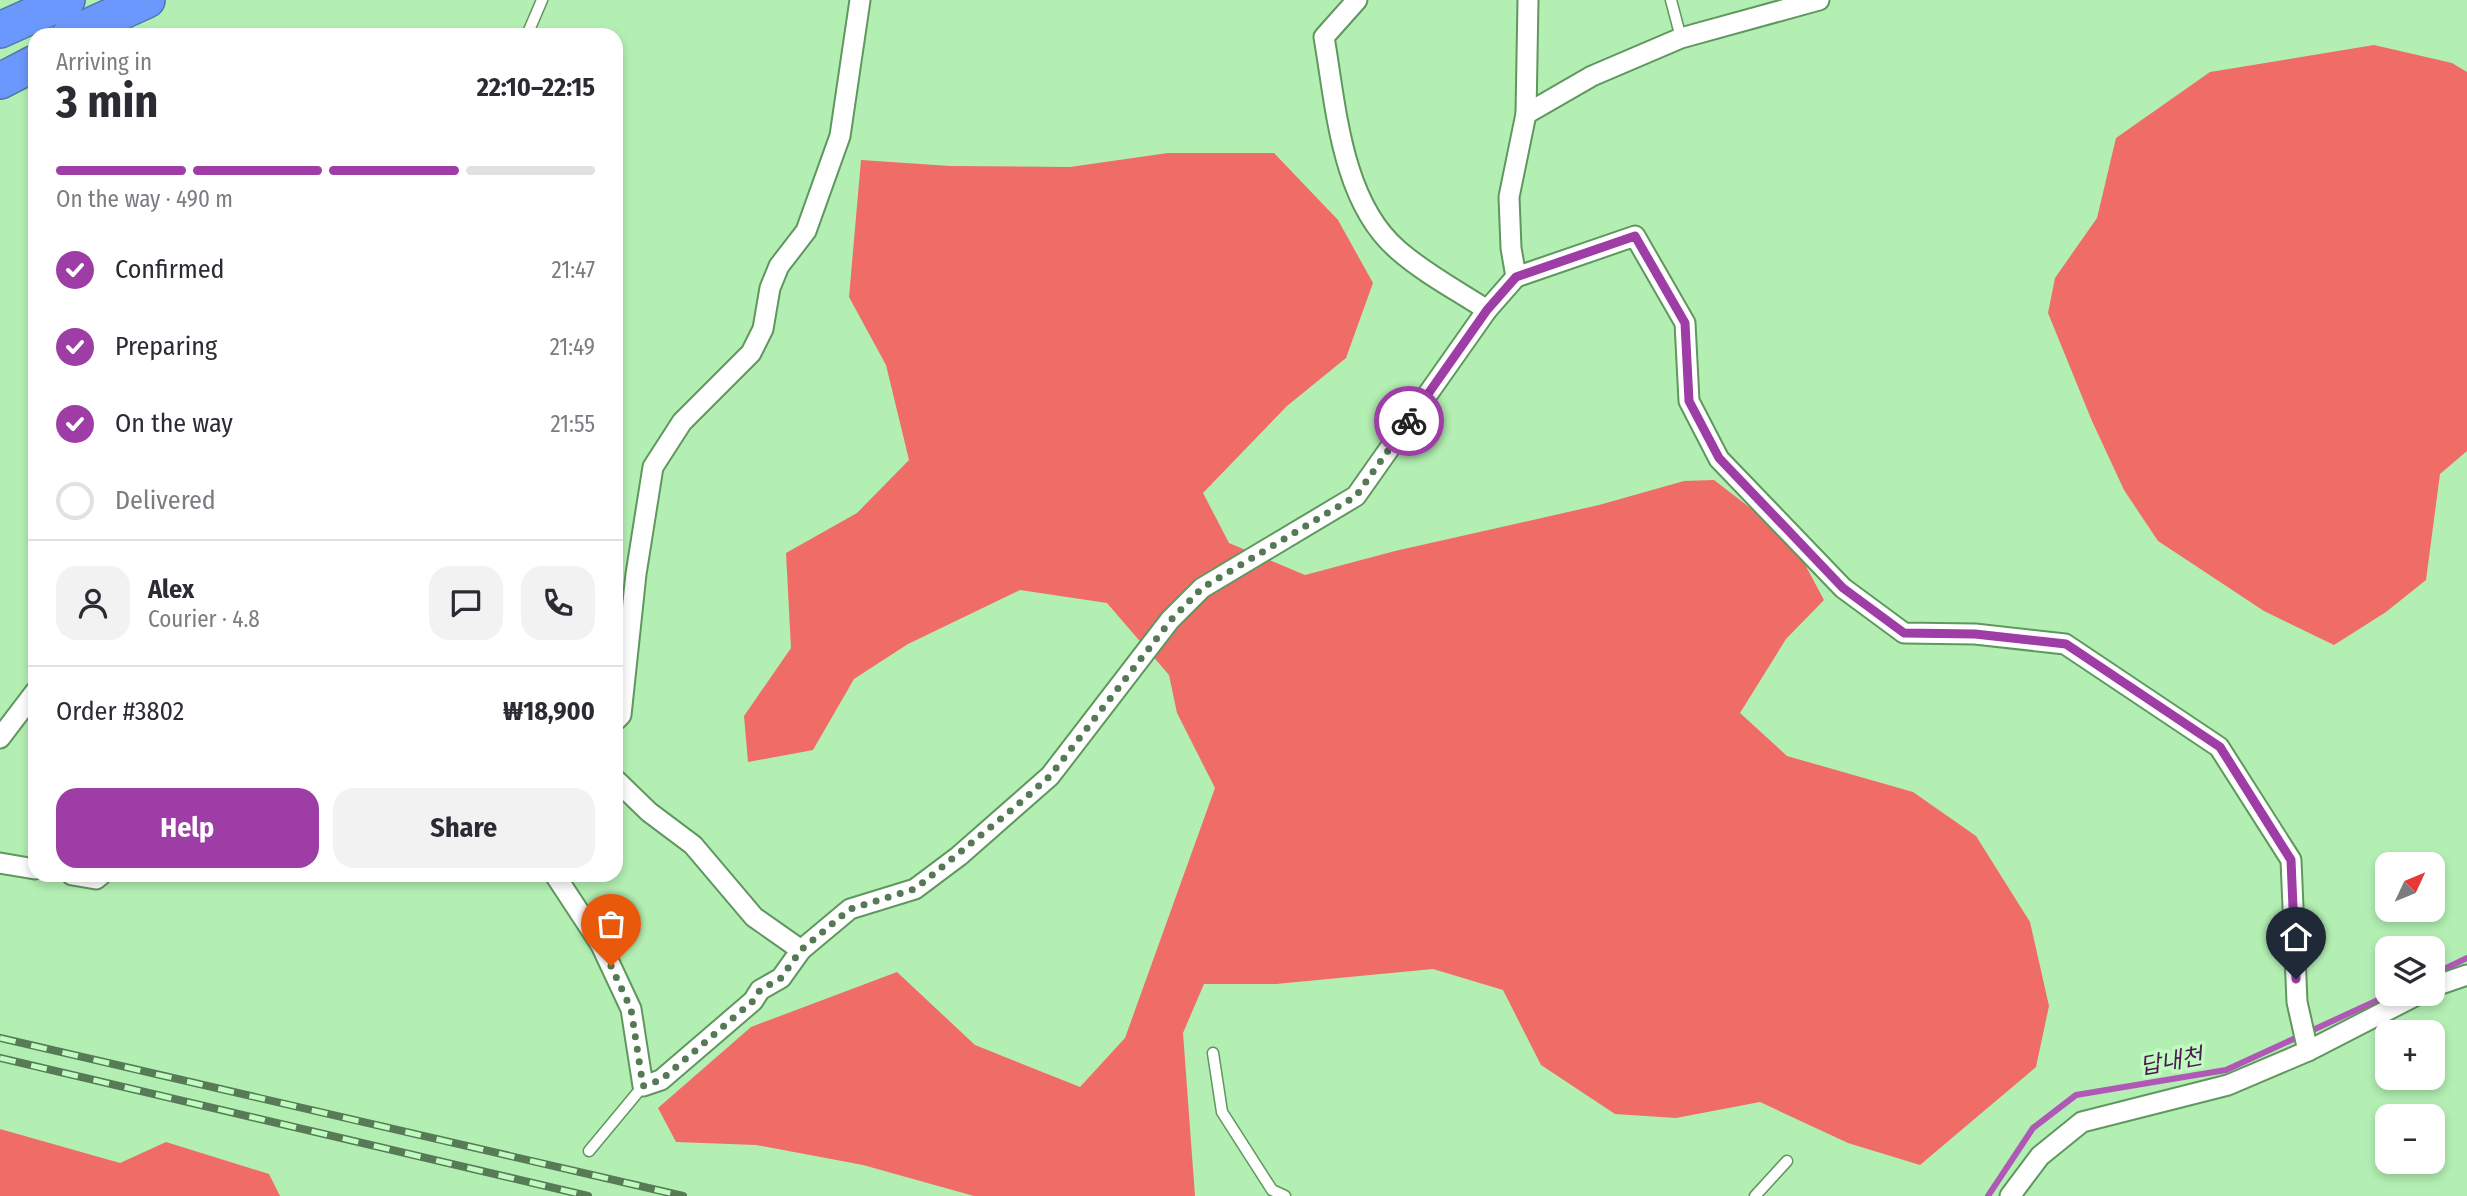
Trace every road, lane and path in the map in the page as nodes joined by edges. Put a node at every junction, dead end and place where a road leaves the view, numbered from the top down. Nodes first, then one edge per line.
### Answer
1 (41, 0) edge
2 (67, 0) edge
3 (147, 0) edge
4 (157, 0) edge
5 (541, 0) edge
6 (860, 0) edge
7 (1357, 0) edge
8 (1528, 0) edge
9 (1671, 0) edge
10 (1819, 0) edge
11 (0, 12) edge
12 (85, 28) edge
13 (103, 28) edge
14 (530, 28) edge
15 (0, 30) edge
16 (1681, 38) junction
17 (28, 54) edge
18 (0, 67) edge
19 (28, 67) edge
20 (0, 81) edge
21 (1526, 114) junction
22 (1516, 277) junction
23 (1487, 310) junction
24 (623, 696) edge
25 (28, 701) edge
26 (0, 738) edge
27 (623, 787) edge
28 (0, 863) edge
29 (28, 868) edge
30 (560, 882) edge
31 (801, 950) junction
32 (2467, 975) edge
33 (2445, 983) edge
34 (2395, 1006) edge
35 (2308, 1049) junction
36 (1213, 1053) dead end
37 (643, 1086) junction
38 (589, 1151) dead end
39 (1787, 1161) dead end
40 (1285, 1196) edge
41 (1755, 1196) edge
42 (2010, 1196) edge

1 - 11 highway
2 - 15 highway
3 - 12 highway
4 - 13 highway
5 - 14 lane
6 - 24 street
7 - 23 street
8 - 21 street
9 - 16 lane
10 - 16 street
16 - 21 street
17 - 18 highway
19 - 20 highway
21 - 22 street
22 - 23 street
22 - 35 street
23 - 31 street
25 - 26 street
27 - 31 street
28 - 29 street
30 - 37 street
31 - 37 street
32 - 33 street
34 - 35 street
35 - 42 street
36 - 40 lane
37 - 38 lane
39 - 41 lane

